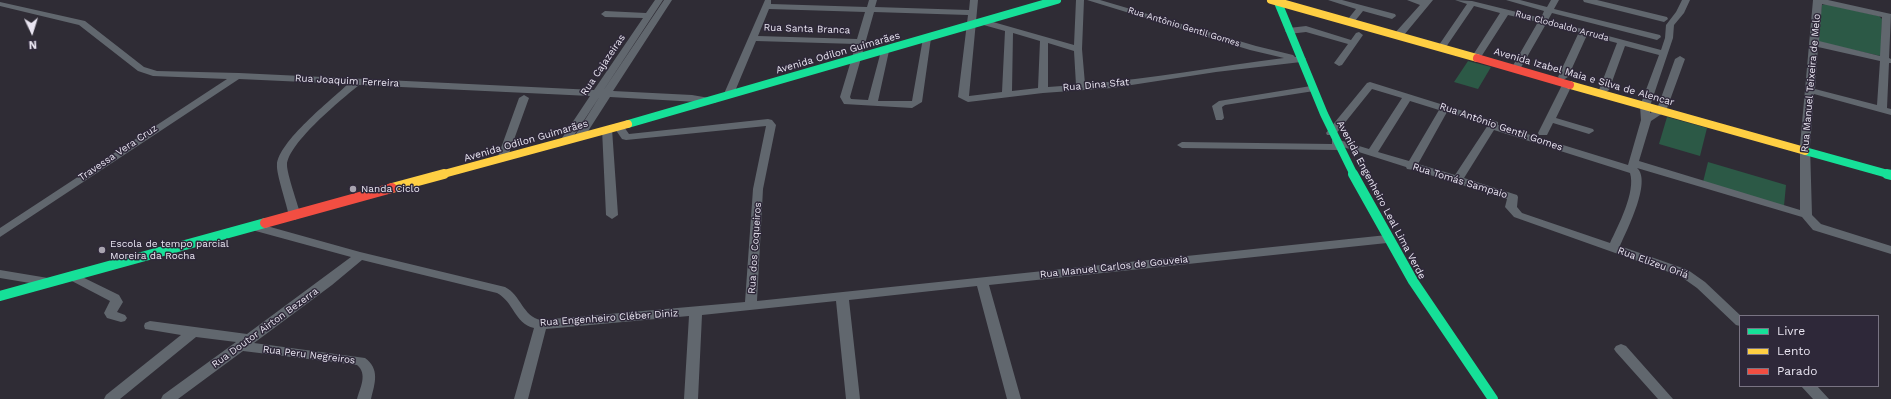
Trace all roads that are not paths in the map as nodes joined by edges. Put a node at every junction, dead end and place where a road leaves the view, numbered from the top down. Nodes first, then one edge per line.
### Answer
1 (659, 0) edge
2 (668, 0) edge
3 (873, 0) edge
4 (974, 0) edge
5 (1057, 0) edge
6 (1080, 0) edge
7 (1091, 0) edge
8 (1332, 0) edge
9 (1411, 0) edge
10 (1459, 0) edge
11 (1510, 0) edge
12 (1556, 0) edge
13 (1587, 0) edge
14 (1686, 0) edge
15 (1818, 0) edge
16 (1282, 2) edge
17 (1427, 2) edge
18 (767, 3) edge
19 (1472, 3) junction
20 (0, 4) edge
21 (1360, 8) junction
22 (1550, 10) junction
23 (869, 11) junction
24 (1504, 12) junction
25 (971, 13) junction
26 (605, 14) dead end
27 (649, 16) junction
28 (1392, 16) dead end
29 (1889, 17) edge
30 (1284, 19) junction
31 (1352, 19) junction
32 (1664, 19) dead end
33 (1544, 21) junction
34 (983, 22) junction
35 (970, 26) junction
36 (1009, 30) junction
37 (1289, 31) junction
38 (1584, 31) junction
39 (1399, 34) junction
40 (1359, 35) dead end
41 (1656, 37) dead end
42 (753, 38) junction
43 (927, 38) junction
44 (1044, 40) junction
45 (860, 42) junction
46 (1622, 42) junction
47 (1353, 43) junction
48 (1814, 44) junction
49 (1443, 45) junction
50 (1078, 49) junction
51 (1454, 50) junction
52 (885, 51) junction
53 (1664, 54) junction
54 (1478, 55) junction
55 (1680, 59) dead end
56 (855, 60) junction
57 (1301, 60) junction
58 (1887, 60) edge
59 (1339, 63) dead end
60 (1517, 68) junction
61 (1658, 70) junction
62 (1674, 74) junction
63 (239, 76) junction
64 (1565, 81) junction
65 (356, 82) junction
66 (1081, 87) junction
67 (1311, 89) junction
68 (1043, 90) junction
69 (1604, 90) junction
70 (1809, 90) junction
71 (602, 94) junction
72 (1006, 94) junction
73 (728, 96) junction
74 (1408, 96) junction
75 (524, 98) dead end
76 (712, 101) junction
77 (872, 104) junction
78 (1646, 104) junction
79 (1445, 108) junction
80 (1662, 108) junction
81 (1886, 111) edge
82 (1219, 118) dead end
83 (1550, 119) junction
84 (1646, 120) junction
85 (618, 126) junction
86 (1492, 126) junction
87 (607, 129) junction
88 (1589, 131) dead end
89 (1543, 133) dead end
90 (579, 137) junction
91 (565, 141) junction
92 (1335, 141) junction
93 (1182, 145) dead end
94 (1805, 148) junction
95 (1371, 154) junction
96 (502, 159) junction
97 (1632, 166) junction
98 (1411, 167) junction
99 (1887, 171) edge
100 (1457, 180) junction
101 (612, 215) dead end
102 (1806, 215) junction
103 (295, 216) junction
104 (256, 227) junction
105 (0, 233) edge
106 (1387, 239) junction
107 (1613, 249) junction
108 (1891, 250) edge
109 (360, 256) junction
110 (0, 274) edge
111 (72, 276) junction
112 (982, 281) junction
113 (48, 282) junction
114 (0, 296) edge
115 (842, 296) junction
116 (751, 306) junction
117 (696, 311) junction
118 (121, 318) dead end
119 (1739, 321) edge
120 (541, 325) junction
121 (150, 326) dead end
122 (193, 332) junction
123 (244, 342) junction
124 (1621, 349) dead end
125 (1809, 387) edge
126 (111, 399) edge
127 (168, 399) edge
128 (364, 399) edge
129 (521, 399) edge
130 (691, 399) edge
131 (853, 399) edge
132 (1014, 399) edge
133 (1493, 399) edge
134 (1666, 399) edge
135 (1822, 399) edge

1 - 27 street, Rua Cajazeiras
2 - 71 street, Rua Cajazeiras
3 - 23 street
4 - 25 street
5 - 34 street, Avenida Odilon Guimarães
6 - 50 street
7 - 57 street, Rua Antônio Gentil Gomes
8 - 21 street
9 - 17 street
10 - 19 street, Rua Clodoaldo Arruda
11 - 22 street
12 - 22 street
13 - 32 street
14 - 53 street, Rua Elizeu Oriá
15 - 29 street
15 - 48 street, Rua Manuel Teixeira de Melo
16 - 30 street, Avenida Engenheiro Leal Lima Verde
16 - 30 street
16 - 31 street, Avenida Izabel Maia e Silva de Alencar
16 - 39 street, Avenida Izabel Maia e Silva de Alencar
17 - 39 street
18 - 23 street
18 - 42 street
19 - 24 street, Rua Clodoaldo Arruda
19 - 49 street
20 - 63 street, Rua Joaquim Ferreira
21 - 28 street
21 - 31 street
22 - 33 street
22 - 41 street
23 - 25 street
23 - 45 street
24 - 33 street, Rua Clodoaldo Arruda
24 - 54 street
25 - 35 street
26 - 27 street
27 - 71 street, Rua Cajazeiras
29 - 58 street
30 - 37 street, Avenida Engenheiro Leal Lima Verde
31 - 39 street, Avenida Izabel Maia e Silva de Alencar
33 - 38 street, Rua Clodoaldo Arruda
33 - 60 street
34 - 35 street, Avenida Odilon Guimarães
34 - 36 street
35 - 43 street, Avenida Odilon Guimarães
35 - 72 street, Rua Dina Sfat
36 - 44 street
36 - 72 street
37 - 47 street
37 - 57 street, Avenida Engenheiro Leal Lima Verde
38 - 46 street, Rua Clodoaldo Arruda
38 - 64 street
39 - 49 street, Avenida Izabel Maia e Silva de Alencar
39 - 51 street, Avenida Izabel Maia e Silva de Alencar
40 - 47 street
42 - 45 street, Rua Santa Branca
42 - 73 street
43 - 52 street, Avenida Odilon Guimarães
43 - 77 street
44 - 50 street
44 - 68 street
45 - 56 street
46 - 53 street, Rua Clodoaldo Arruda
46 - 69 street
47 - 59 street
48 - 58 street
48 - 70 street, Rua Manuel Teixeira de Melo
49 - 51 street, Avenida Izabel Maia e Silva de Alencar
50 - 66 street
51 - 54 street, Avenida Izabel Maia e Silva de Alencar
51 - 60 street, Avenida Izabel Maia e Silva de Alencar
52 - 56 street, Avenida Odilon Guimarães
52 - 77 street
53 - 61 street, Rua Elizeu Oriá
54 - 60 street, Avenida Izabel Maia e Silva de Alencar
55 - 62 street
56 - 73 street, Avenida Odilon Guimarães
56 - 77 street
57 - 66 street, Rua Dina Sfat
57 - 67 street, Avenida Engenheiro Leal Lima Verde
58 - 81 street
60 - 64 street, Avenida Izabel Maia e Silva de Alencar
61 - 62 street
61 - 78 street, Rua Elizeu Oriá
62 - 80 street
63 - 65 street, Rua Joaquim Ferreira
63 - 105 street, Travessa Vera Cruz
64 - 69 street, Avenida Izabel Maia e Silva de Alencar
64 - 78 street, Avenida Izabel Maia e Silva de Alencar
64 - 83 street
65 - 71 street, Rua Joaquim Ferreira
65 - 103 street
66 - 68 street, Rua Dina Sfat
67 - 82 street
67 - 92 street, Avenida Engenheiro Leal Lima Verde
68 - 72 street, Rua Dina Sfat
69 - 78 street, Avenida Izabel Maia e Silva de Alencar
70 - 81 street
70 - 94 street, Rua Manuel Teixeira de Melo
71 - 76 street, Rua Joaquim Ferreira
71 - 90 street, Rua Cajazeiras
71 - 91 street, Rua Cajazeiras
73 - 76 street, Avenida Odilon Guimarães
74 - 79 street, Rua Antônio Gentil Gomes
74 - 92 street, Rua Antônio Gentil Gomes
74 - 95 street
75 - 96 street
76 - 85 street, Avenida Odilon Guimarães
78 - 80 street, Avenida Izabel Maia e Silva de Alencar
78 - 84 street, Rua Elizeu Oriá
79 - 86 street, Rua Antônio Gentil Gomes
79 - 98 street
80 - 84 street
80 - 94 street, Avenida Izabel Maia e Silva de Alencar
83 - 88 street
83 - 89 street
84 - 97 street, Rua Elizeu Oriá
85 - 87 street, Avenida Odilon Guimarães
85 - 116 street, Rua dos Coqueiros
86 - 97 street, Rua Antônio Gentil Gomes
86 - 100 street
87 - 90 street, Avenida Odilon Guimarães
87 - 101 street
90 - 91 street, Avenida Odilon Guimarães
91 - 96 street, Avenida Odilon Guimarães
92 - 93 street, Rua Tomás Sampaio
92 - 95 street, Rua Tomás Sampaio
92 - 106 street, Avenida Engenheiro Leal Lima Verde
94 - 99 street, Avenida Izabel Maia e Silva de Alencar
94 - 102 street, Rua Manuel Teixeira de Melo
95 - 98 street, Rua Tomás Sampaio
96 - 103 street, Avenida Odilon Guimarães
97 - 102 street, Rua Antônio Gentil Gomes
97 - 107 street, Rua Elizeu Oriá
98 - 100 street, Rua Tomás Sampaio
100 - 107 street, Rua Tomás Sampaio
102 - 108 street, Rua Antônio Gentil Gomes
103 - 104 street, Avenida Odilon Guimarães
104 - 109 street, Rua Engenheiro Cléber Diniz
104 - 111 street, Avenida Odilon Guimarães
106 - 112 street, Rua Manuel Carlos de Gouveia
106 - 133 street, Avenida Engenheiro Leal Lima Verde
107 - 119 street, Rua Elizeu Oriá
109 - 120 street, Rua Engenheiro Cléber Diniz
109 - 123 street, Rua Doutor Airton Bezerra
110 - 113 street
111 - 113 street, Avenida Odilon Guimarães
111 - 118 street
112 - 115 street, Rua Manuel Carlos de Gouveia
112 - 132 street
113 - 114 street, Avenida Odilon Guimarães
115 - 116 street, Rua Engenheiro Cléber Diniz
115 - 131 street
116 - 117 street, Rua Engenheiro Cléber Diniz
117 - 120 street, Rua Engenheiro Cléber Diniz
117 - 130 street
120 - 129 street
121 - 122 street
122 - 123 street
122 - 126 street
123 - 127 street, Rua Doutor Airton Bezerra
123 - 128 street, Rua Peru Negreiros
124 - 134 street
125 - 135 street

